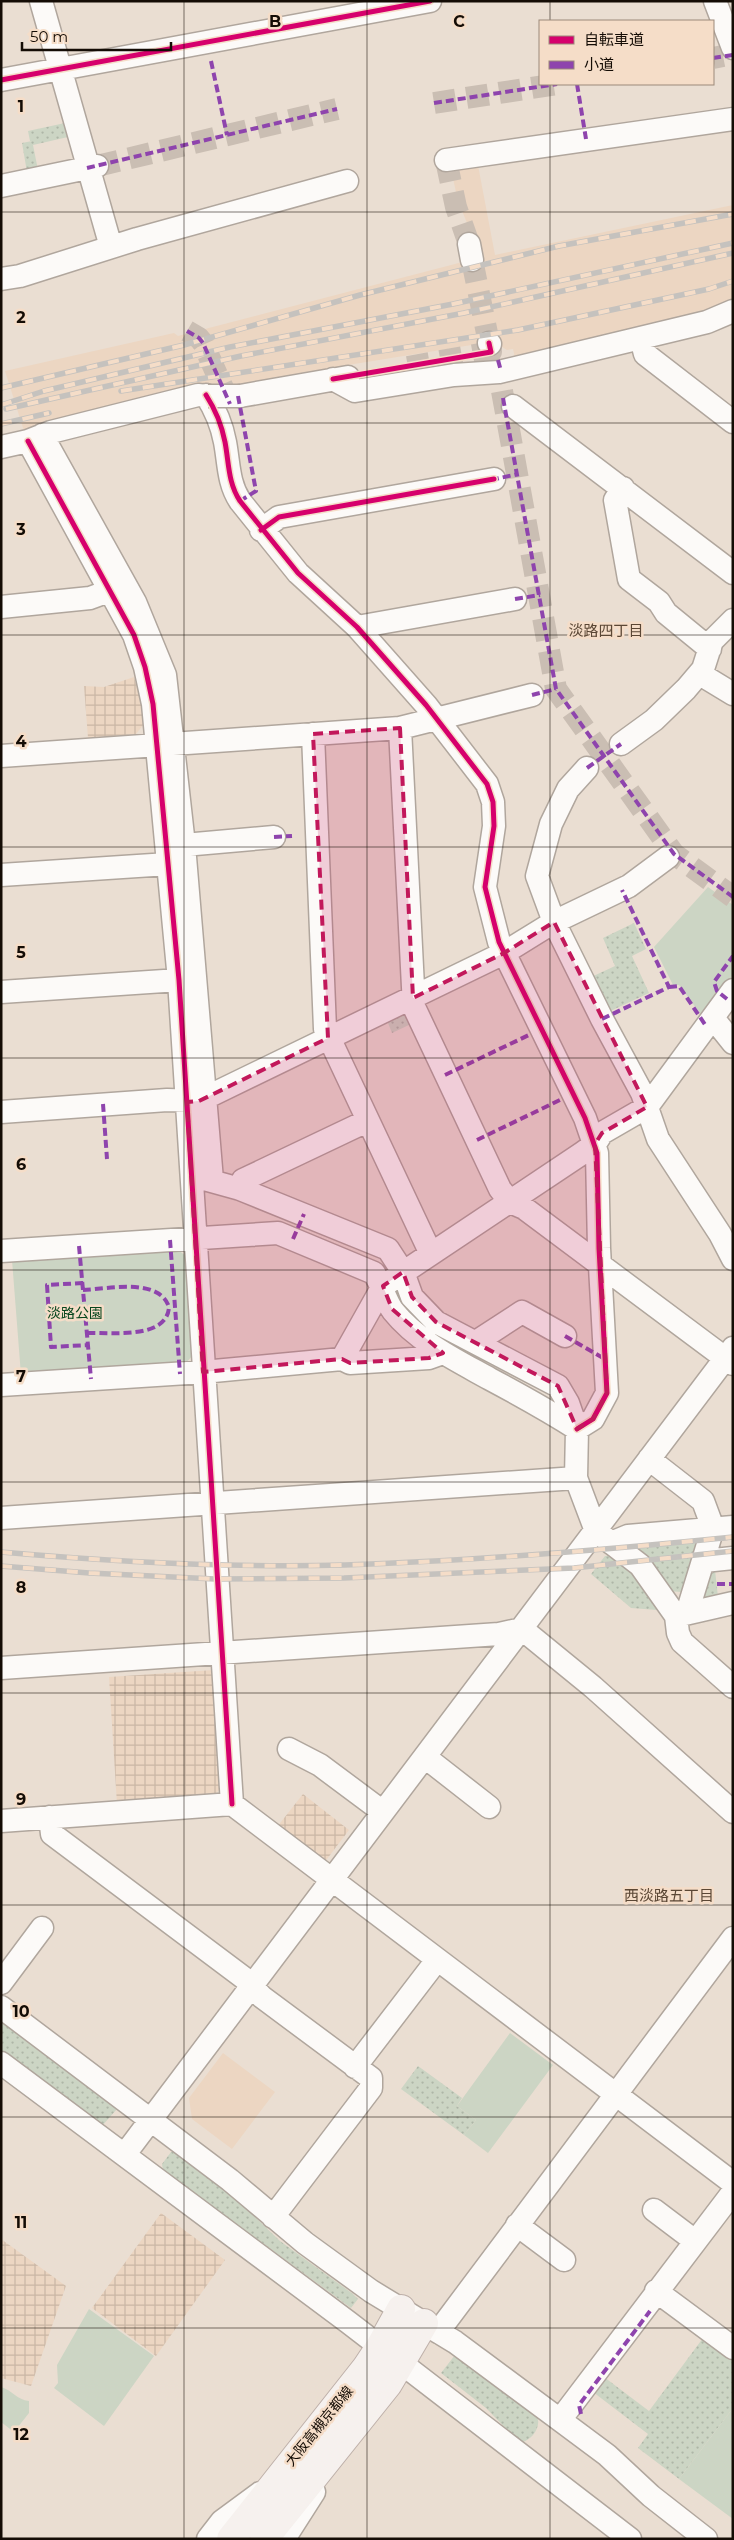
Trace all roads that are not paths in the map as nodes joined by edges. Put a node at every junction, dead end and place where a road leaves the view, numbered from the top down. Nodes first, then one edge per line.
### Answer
1 (41, 1) edge
2 (430, 1) edge
3 (715, 1) edge
4 (332, 10) edge
5 (730, 53) edge
6 (60, 69) junction
7 (1, 80) edge
8 (733, 119) edge
9 (446, 160) dead end
10 (92, 167) junction
11 (348, 181) dead end
12 (1, 186) edge
13 (111, 247) junction
14 (1, 279) edge
15 (733, 311) edge
16 (641, 338) junction
17 (408, 367) tunnel mouth
18 (334, 379) junction
19 (505, 389) junction
20 (207, 396) junction
21 (733, 422) edge
22 (35, 438) junction
23 (1, 447) edge
24 (494, 479) dead end
25 (623, 488) junction
26 (261, 530) junction
27 (733, 573) edge
28 (109, 590) junction
29 (516, 599) dead end
30 (1, 608) edge
31 (733, 620) edge
32 (356, 627) junction
33 (710, 649) junction
34 (700, 674) junction
35 (532, 694) dead end
36 (733, 694) edge
37 (436, 720) junction
38 (400, 728) junction
39 (313, 734) junction
40 (165, 744) junction
41 (621, 744) dead end
42 (1, 756) edge
43 (587, 768) dead end
44 (274, 836) dead end
45 (184, 845) junction
46 (668, 857) dead end
47 (168, 864) junction
48 (1, 876) edge
49 (554, 922) junction
50 (504, 953) junction
51 (179, 980) junction
52 (733, 990) edge
53 (1, 992) edge
54 (412, 998) junction
55 (713, 1018) junction
56 (328, 1038) junction
57 (733, 1043) edge
58 (196, 1099) junction
59 (647, 1107) junction
60 (1, 1112) edge
61 (366, 1121) junction
62 (595, 1144) junction
63 (202, 1178) junction
64 (240, 1190) junction
65 (510, 1202) junction
66 (197, 1238) junction
67 (1, 1251) edge
68 (431, 1254) junction
69 (733, 1259) edge
70 (600, 1264) junction
71 (403, 1272) junction
72 (383, 1286) junction
73 (565, 1336) dead end
74 (476, 1342) junction
75 (444, 1353) junction
76 (730, 1356) edge
77 (342, 1359) junction
78 (203, 1372) junction
79 (1, 1385) edge
80 (577, 1429) junction
81 (649, 1459) junction
82 (576, 1478) junction
83 (212, 1504) junction
84 (1, 1518) edge
85 (723, 1527) edge
86 (603, 1537) junction
87 (733, 1558) edge
88 (704, 1561) junction
89 (733, 1603) edge
90 (681, 1614) junction
91 (522, 1629) junction
92 (222, 1654) junction
93 (1, 1668) edge
94 (733, 1687) edge
95 (289, 1749) dead end
96 (425, 1757) junction
97 (232, 1804) junction
98 (489, 1807) dead end
99 (383, 1812) junction
100 (733, 1812) edge
101 (50, 1817) junction
102 (1, 1821) edge
103 (333, 1880) junction
104 (42, 1928) dead end
105 (730, 1949) edge
106 (437, 1960) junction
107 (1, 1983) edge
108 (252, 1987) junction
109 (1, 2007) edge
110 (1, 2063) edge
111 (355, 2067) junction
112 (615, 2094) junction
113 (152, 2121) junction
114 (125, 2154) junction
115 (733, 2183) edge
116 (733, 2192) edge
117 (654, 2210) dead end
118 (273, 2217) junction
119 (517, 2225) junction
120 (695, 2241) junction
121 (564, 2260) dead end
122 (656, 2292) junction
123 (401, 2309) junction
124 (431, 2328) junction
125 (380, 2347) junction
126 (733, 2348) edge
127 (402, 2364) junction
128 (560, 2420) junction
129 (356, 2423) junction
130 (274, 2483) junction
131 (208, 2539) edge
132 (231, 2539) edge
133 (264, 2539) edge
134 (284, 2539) edge
135 (630, 2539) edge
136 (706, 2539) edge

1 - 6 street
2 - 4 street
3 - 5 street
4 - 6 street
6 - 7 street
6 - 10 street
8 - 9 street
10 - 12 street
10 - 13 street
11 - 13 street
13 - 14 street
15 - 16 street
16 - 19 street
16 - 21 street
17 - 18 street
18 - 19 street
18 - 20 street, bridge
19 - 25 street
20 - 22 street
20 - 26 street
22 - 23 street
22 - 28 street
22 - 40 street
24 - 26 street
25 - 27 street
25 - 33 street
26 - 32 street
28 - 30 street
28 - 40 street
29 - 32 street
31 - 33 street
32 - 37 street
33 - 34 street
34 - 36 street
34 - 41 street
35 - 37 street
37 - 38 street
37 - 50 street
38 - 39 street
38 - 54 street
39 - 40 street
39 - 56 street
40 - 42 street
40 - 45 street
40 - 47 street
43 - 49 street
44 - 45 street
45 - 58 street
46 - 49 street
47 - 48 street
47 - 51 street
49 - 50 street
49 - 59 street
50 - 54 street
50 - 62 street
51 - 53 street
51 - 58 street
52 - 55 street
54 - 56 street
54 - 65 street
55 - 57 street
55 - 59 street
56 - 58 street
56 - 61 street
58 - 60 street
58 - 63 street
59 - 62 street
59 - 69 street
61 - 64 street
61 - 68 street
62 - 65 street
62 - 70 street
63 - 64 street
63 - 66 street
64 - 71 street
65 - 68 street
65 - 70 street
66 - 67 street
66 - 72 street
66 - 78 street
68 - 71 street
70 - 76 street
70 - 80 street
71 - 72 street
71 - 74 street
72 - 75 street
72 - 77 street
73 - 74 street
74 - 80 street
75 - 77 street
75 - 80 street
76 - 81 street
77 - 78 street
78 - 79 street
78 - 83 street
80 - 82 street
81 - 85 street
81 - 86 street
82 - 83 street
82 - 86 street
83 - 84 street
83 - 92 street
85 - 86 street
85 - 88 street
86 - 90 street
86 - 91 street
87 - 88 street
88 - 90 street
89 - 90 street
90 - 94 street
91 - 92 street
91 - 96 street
91 - 100 street
92 - 93 street
92 - 97 street
95 - 99 street
96 - 98 street
96 - 99 street
97 - 101 street
97 - 103 street
99 - 103 street
101 - 102 street
101 - 108 street
103 - 106 street
103 - 108 street
104 - 107 street
105 - 112 street
106 - 111 street
106 - 112 street
108 - 111 street
108 - 113 street
109 - 113 street
110 - 114 street
111 - 118 street
112 - 115 street
112 - 119 street
113 - 114 street
113 - 118 street
114 - 125 street
116 - 120 street
117 - 120 street
118 - 123 street
119 - 121 street
119 - 124 street
120 - 122 street
122 - 126 street
122 - 128 street
123 - 124 street
123 - 125 main road, 大阪高槻京都線
124 - 127 main road, 大阪高槻京都線
124 - 128 street
125 - 127 street
125 - 130 main road, 大阪高槻京都線
127 - 129 main road, 大阪高槻京都線
127 - 135 street
128 - 136 street
129 - 133 main road, 大阪高槻京都線
129 - 134 street
130 - 131 street
130 - 132 main road, 大阪高槻京都線

